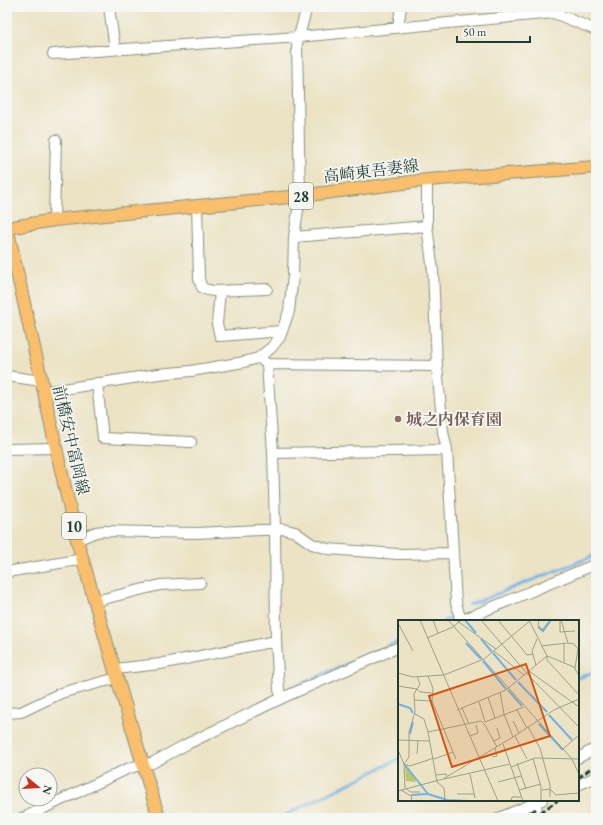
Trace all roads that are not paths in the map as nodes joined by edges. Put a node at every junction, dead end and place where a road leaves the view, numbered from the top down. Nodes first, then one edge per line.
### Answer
1 (109, 7) edge
2 (307, 7) edge
3 (401, 7) edge
4 (557, 10) edge
5 (398, 27) junction
6 (596, 30) edge
7 (298, 37) junction
8 (114, 49) junction
9 (53, 54) dead end
10 (56, 140) dead end
11 (596, 167) edge
12 (427, 180) junction
13 (300, 196) junction
14 (197, 206) junction
15 (54, 220) junction
16 (427, 226) junction
17 (7, 228) edge
18 (294, 237) junction
19 (267, 289) dead end
20 (220, 291) junction
21 (282, 331) junction
22 (258, 358) junction
23 (267, 364) junction
24 (436, 366) junction
25 (7, 376) edge
26 (97, 384) junction
27 (43, 386) junction
28 (191, 442) dead end
29 (56, 448) junction
30 (7, 449) edge
31 (447, 450) junction
32 (273, 453) junction
33 (275, 529) junction
34 (77, 540) junction
35 (453, 553) junction
36 (83, 559) junction
37 (596, 564) edge
38 (7, 572) edge
39 (200, 583) dead end
40 (95, 601) junction
41 (461, 620) edge
42 (463, 620) edge
43 (276, 641) junction
44 (398, 647) edge
45 (116, 674) junction
46 (282, 698) junction
47 (7, 713) edge
48 (596, 748) edge
49 (579, 757) edge
50 (143, 764) junction
51 (596, 777) edge
52 (579, 785) edge
53 (537, 801) edge
54 (23, 818) edge
55 (159, 818) edge
56 (499, 818) edge
57 (539, 818) edge

1 - 8 street
2 - 7 street
3 - 5 street
4 - 5 street
4 - 6 street
5 - 7 street
7 - 8 street
7 - 13 street
8 - 9 street
10 - 15 street
11 - 12 main road, 高崎東吾妻線 / 28
12 - 13 main road, 高崎東吾妻線 / 28
12 - 16 street
13 - 14 main road, 高崎東吾妻線 / 28
13 - 18 street
14 - 15 main road, 高崎東吾妻線 / 28
14 - 20 street
15 - 17 main road, 高崎東吾妻線 / 28
16 - 18 street
16 - 24 street
17 - 27 main road, 前橋安中富岡線 / 10
18 - 21 street
19 - 20 street
20 - 21 street
21 - 22 street
22 - 23 street
22 - 26 street
23 - 24 street
23 - 32 street
24 - 31 street
25 - 27 street
26 - 27 street
26 - 28 street
27 - 29 main road, 前橋安中富岡線 / 10
29 - 30 street
29 - 34 main road, 前橋安中富岡線 / 10
31 - 32 street
31 - 35 street
32 - 33 street
33 - 34 street
33 - 35 street
33 - 43 street
34 - 36 main road, 前橋安中富岡線 / 10
35 - 41 street
36 - 38 street
36 - 40 main road, 前橋安中富岡線 / 10
37 - 42 street
39 - 40 street
40 - 45 main road, 前橋安中富岡線 / 10
43 - 45 street
43 - 46 street
44 - 46 street
45 - 47 street
45 - 50 main road, 前橋安中富岡線 / 10
46 - 50 street
48 - 49 street
50 - 54 street
50 - 55 main road, 前橋安中富岡線 / 10
51 - 52 street
53 - 56 street
53 - 57 street

